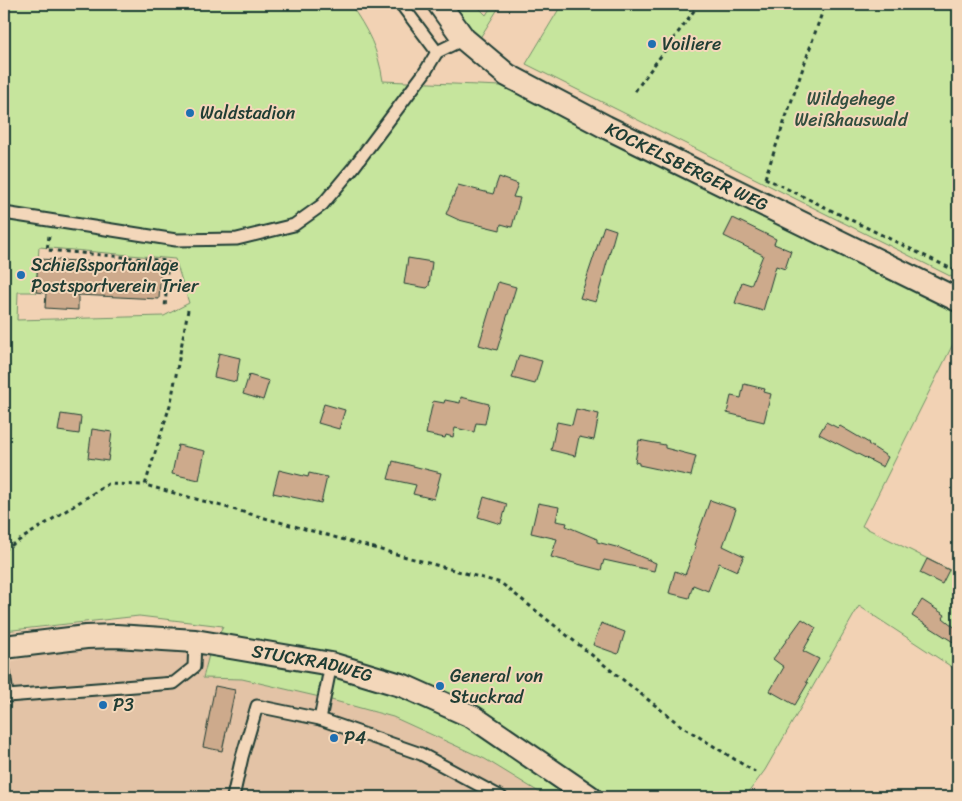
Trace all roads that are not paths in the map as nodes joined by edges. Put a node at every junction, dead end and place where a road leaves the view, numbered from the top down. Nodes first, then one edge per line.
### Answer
1 (401, 4) edge
2 (439, 4) edge
3 (464, 39) junction
4 (437, 52) junction
5 (4, 213) edge
6 (958, 300) edge
7 (195, 641) junction
8 (4, 647) edge
9 (330, 664) junction
10 (4, 671) edge
11 (320, 720) junction
12 (233, 797) edge
13 (501, 797) edge
14 (590, 797) edge

1 - 4 lane
2 - 3 street, KOCKELSBERGER WEG
3 - 4 lane
3 - 6 street, KOCKELSBERGER WEG
4 - 5 lane
7 - 8 street, STUCKRADWEG
7 - 9 street, STUCKRADWEG
7 - 10 lane
9 - 11 lane
9 - 14 street, STUCKRADWEG
11 - 12 lane
11 - 13 lane

